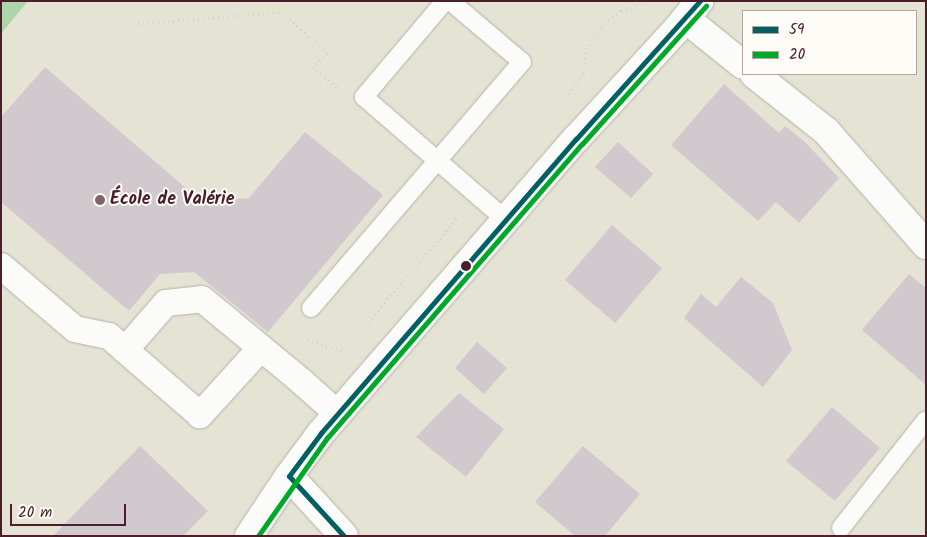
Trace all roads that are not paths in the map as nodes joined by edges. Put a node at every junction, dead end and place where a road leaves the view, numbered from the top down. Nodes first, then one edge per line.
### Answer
1 (445, 1) edge
2 (450, 1) edge
3 (693, 10) edge
4 (742, 64) edge
5 (755, 75) edge
6 (438, 160) junction
7 (506, 220) junction
8 (926, 245) edge
9 (1, 266) edge
10 (311, 308) dead end
11 (261, 348) junction
12 (125, 350) junction
13 (338, 414) junction
14 (926, 420) edge
15 (289, 476) junction
16 (841, 528) dead end
17 (249, 536) edge
18 (344, 536) edge

1 - 6 lane
2 - 6 lane
3 - 4 street
3 - 7 street
5 - 8 street
6 - 7 lane
6 - 10 lane
7 - 13 street
9 - 12 street
11 - 12 street
11 - 12 street
11 - 13 street
13 - 15 street
14 - 16 lane
15 - 17 street
15 - 18 street

